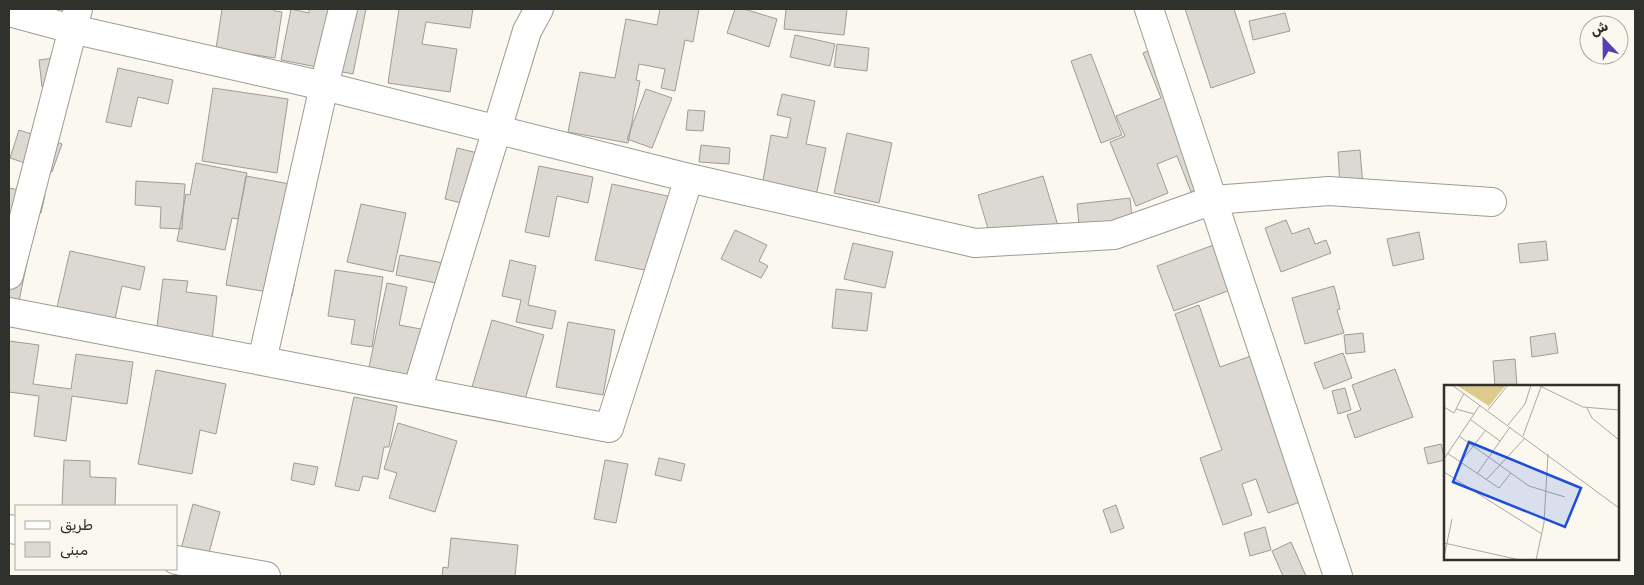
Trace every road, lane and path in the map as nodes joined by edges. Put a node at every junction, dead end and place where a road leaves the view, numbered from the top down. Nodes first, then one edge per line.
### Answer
1 (343, 9) edge
2 (539, 9) edge
3 (1149, 9) edge
4 (9, 12) edge
5 (75, 19) edge
6 (324, 86) junction
7 (497, 129) junction
8 (690, 178) junction
9 (1212, 200) junction
10 (1492, 202) dead end
11 (9, 275) edge
12 (9, 312) edge
13 (262, 361) junction
14 (417, 391) junction
15 (178, 560) edge
16 (266, 576) edge
17 (1338, 576) edge

1 - 6 street
2 - 7 street
3 - 9 street
4 - 5 street
5 - 6 street
5 - 11 street
6 - 7 street
6 - 13 street
7 - 8 street
7 - 14 street
8 - 9 street
8 - 14 street
9 - 10 street
9 - 17 street
12 - 13 street
13 - 14 street
15 - 16 street

